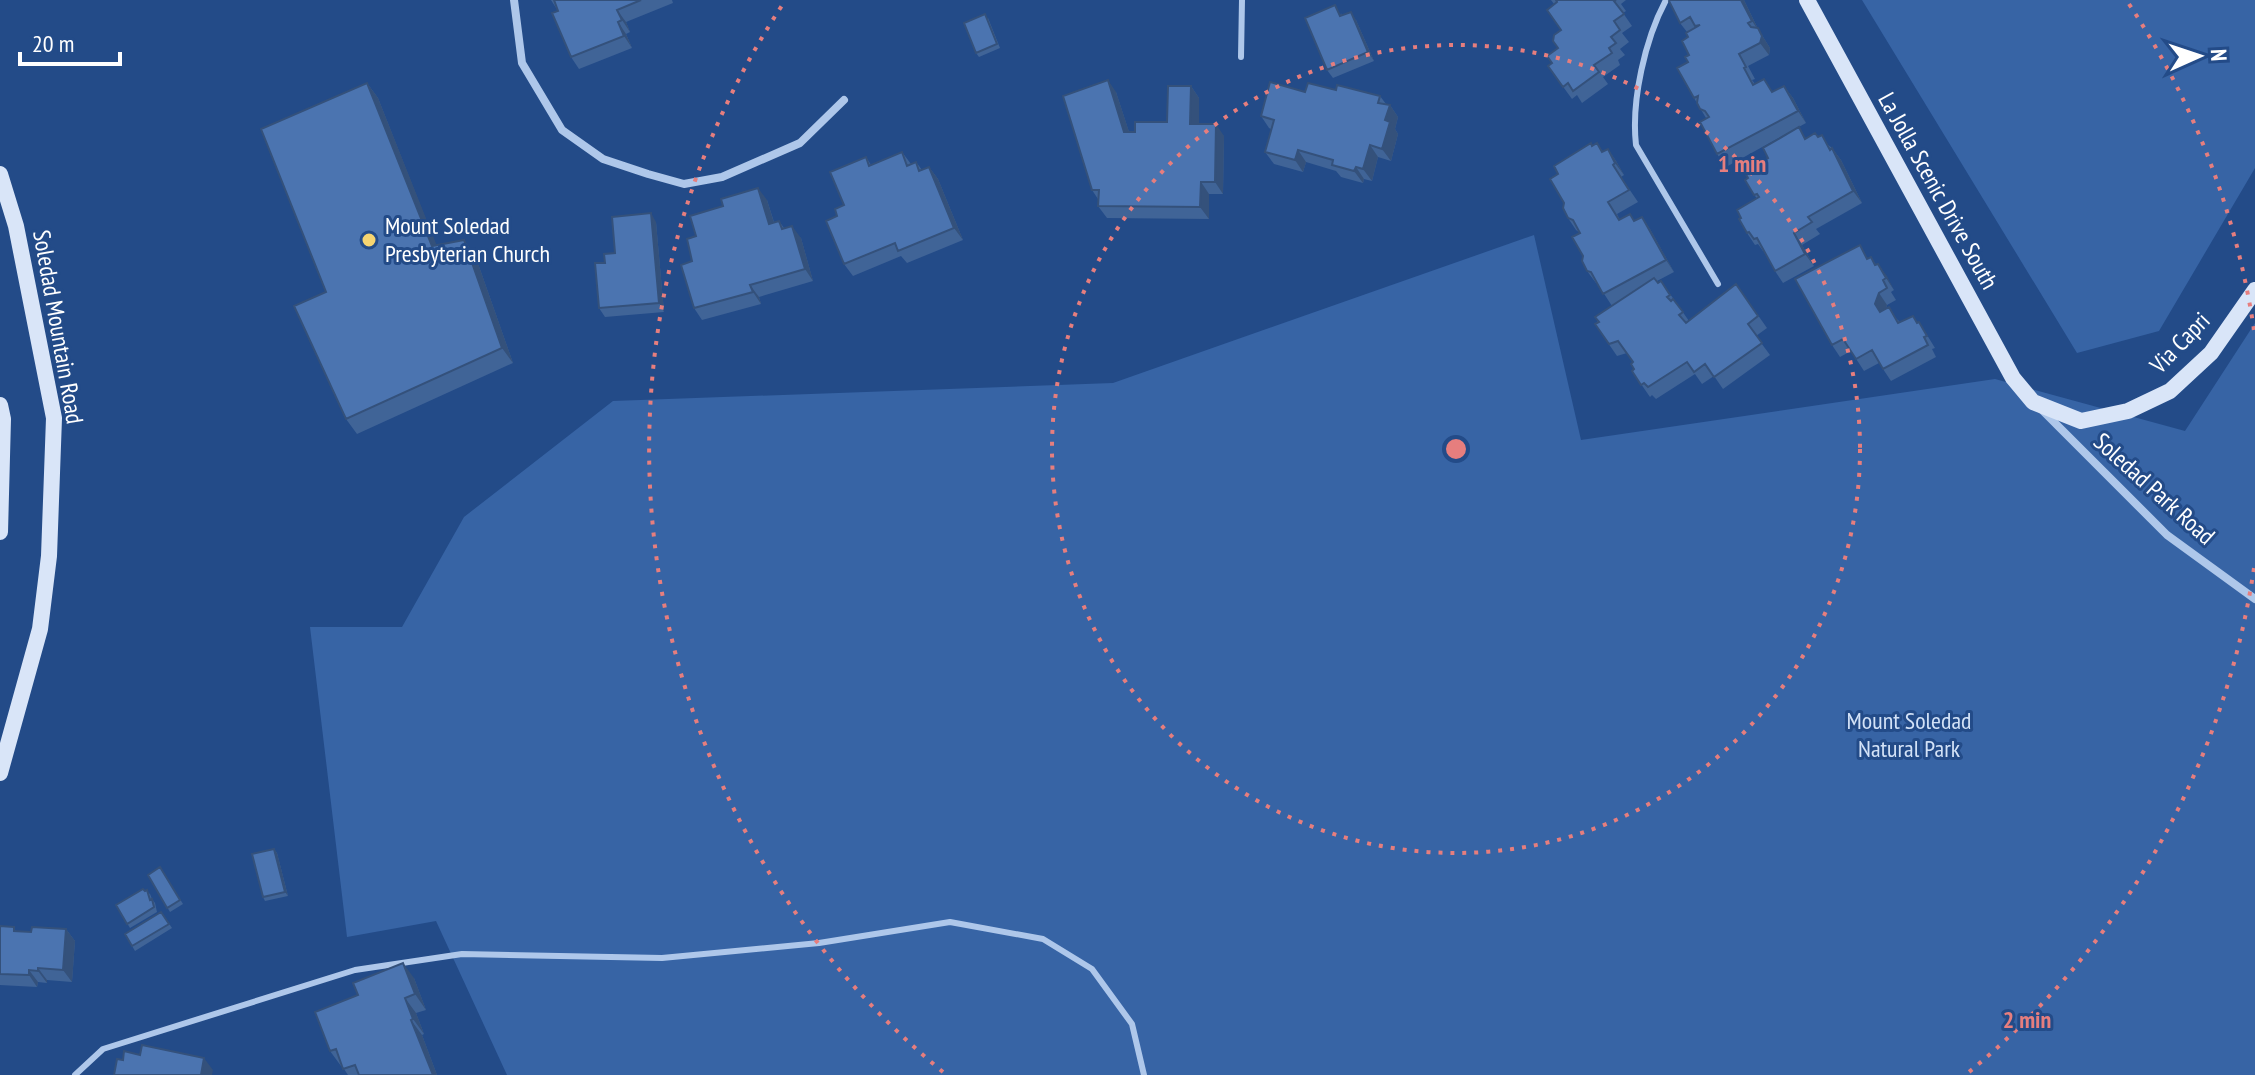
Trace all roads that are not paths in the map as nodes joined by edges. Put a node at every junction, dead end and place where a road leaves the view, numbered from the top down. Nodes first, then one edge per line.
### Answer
1 (514, 0) edge
2 (1242, 0) edge
3 (1666, 0) edge
4 (1807, 0) edge
5 (1241, 57) dead end
6 (844, 100) dead end
7 (0, 174) edge
8 (1718, 284) dead end
9 (2255, 290) edge
10 (2033, 402) junction
11 (0, 405) edge
12 (0, 532) edge
13 (2255, 599) edge
14 (0, 773) edge
15 (75, 1075) edge
16 (1144, 1075) edge

1 - 6 street
2 - 5 lane
3 - 8 lane
4 - 10 street, La Jolla Scenic Drive South
7 - 14 street, Soledad Mountain Road
9 - 10 street, Via Capri
10 - 13 street, Soledad Park Road
11 - 12 street
15 - 16 lane

